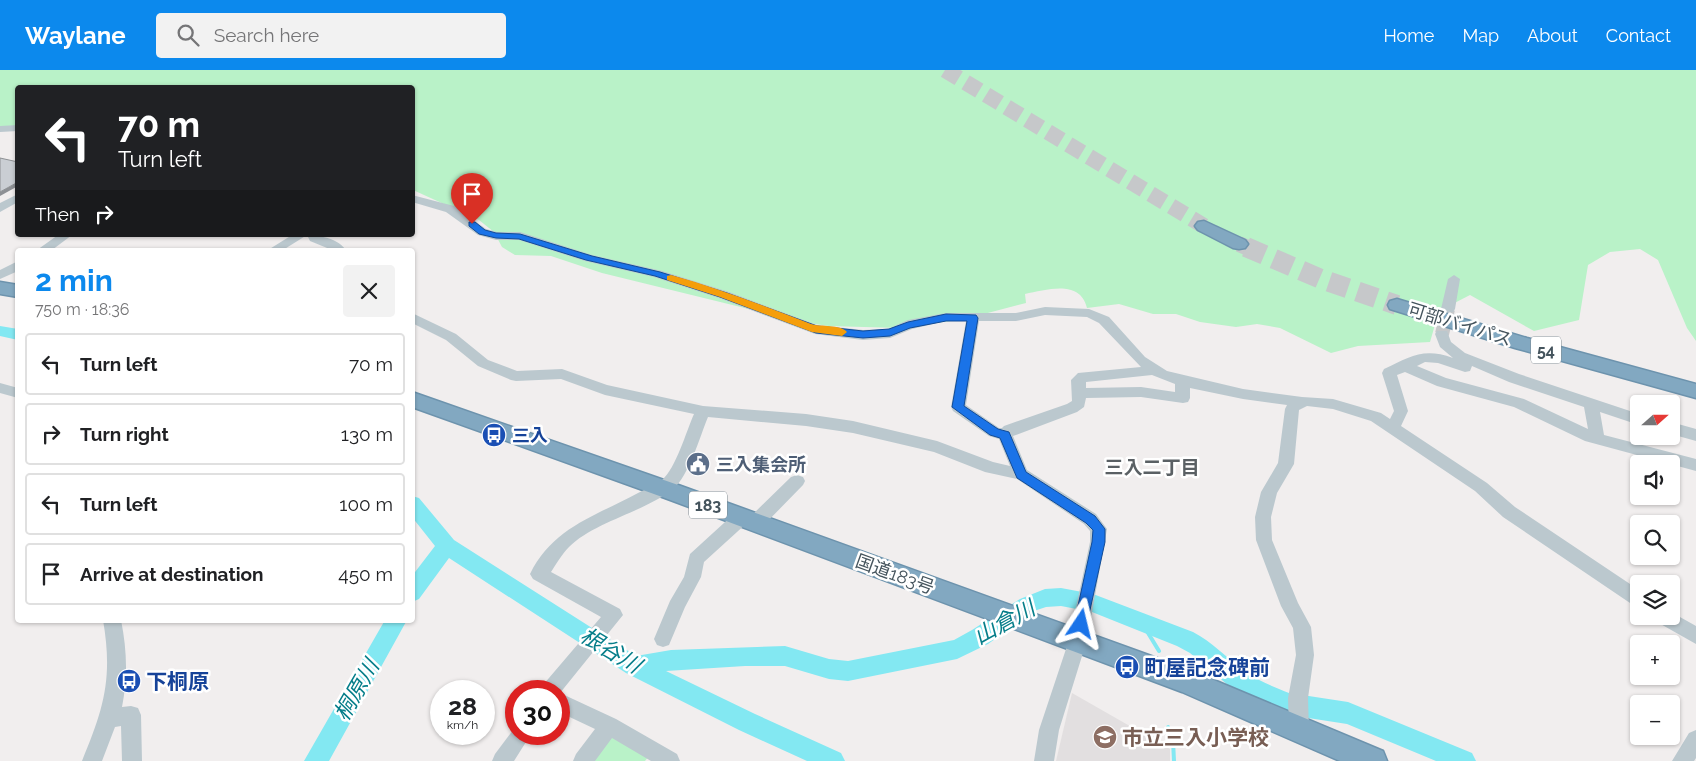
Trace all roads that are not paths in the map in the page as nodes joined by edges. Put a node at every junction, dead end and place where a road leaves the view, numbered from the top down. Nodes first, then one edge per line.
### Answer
1 (15, 128) edge
2 (0, 130) edge
3 (15, 198) edge
4 (415, 199) edge
5 (0, 208) edge
6 (1204, 226) tunnel mouth
7 (63, 237) edge
8 (297, 237) edge
9 (314, 237) edge
10 (1239, 244) tunnel mouth
11 (46, 248) edge
12 (278, 248) edge
13 (338, 248) edge
14 (15, 267) edge
15 (0, 275) edge
16 (1454, 279) dead end
17 (0, 288) edge
18 (15, 291) edge
19 (1397, 305) tunnel mouth
20 (1448, 309) tunnel mouth
21 (973, 318) junction
22 (415, 319) edge
23 (1442, 334) dead end
24 (1406, 366) junction
25 (1151, 368) junction
26 (1514, 378) junction
27 (1182, 381) junction
28 (0, 388) edge
29 (1696, 391) edge
30 (15, 392) edge
31 (1078, 392) junction
32 (415, 400) edge
33 (1300, 402) junction
34 (1591, 405) junction
35 (703, 411) junction
36 (1630, 417) edge
37 (1393, 427) junction
38 (1680, 431) edge
39 (1005, 435) junction
40 (1696, 435) edge
41 (1597, 439) junction
42 (1696, 465) edge
43 (1021, 474) junction
44 (797, 481) dead end
45 (660, 487) junction
46 (749, 520) junction
47 (1630, 594) edge
48 (113, 623) edge
49 (1677, 625) edge
50 (1696, 636) edge
51 (663, 640) dead end
52 (1078, 640) junction
53 (560, 680) edge
54 (570, 707) edge
55 (1299, 713) junction
56 (110, 718) junction
57 (608, 726) junction
58 (1696, 740) edge
59 (513, 745) edge
60 (92, 761) edge
61 (132, 761) edge
62 (502, 761) edge
63 (584, 761) edge
64 (670, 761) edge
65 (1044, 761) edge
66 (1373, 761) edge
67 (1682, 761) edge

1 - 2 street
3 - 5 street
4 - 21 street
6 - 10 highway
7 - 11 street
8 - 12 street
9 - 13 street
14 - 15 street
16 - 20 street
17 - 18 highway
19 - 29 highway, 可部バイパス / 54
21 - 25 street
21 - 39 street
22 - 35 street
23 - 26 street
24 - 26 street
24 - 37 street
24 - 41 street
25 - 27 street
25 - 31 street
26 - 34 street
27 - 31 street
27 - 33 street
28 - 30 street
31 - 39 street
32 - 45 highway, 国道183号 / 183
33 - 37 street
33 - 55 street
34 - 36 street
34 - 41 street
35 - 43 street
35 - 45 street
37 - 47 street
38 - 40 street
39 - 43 street
41 - 42 street
43 - 52 street
44 - 46 street
45 - 46 highway, 国道183号 / 183
45 - 53 street
46 - 51 street
46 - 52 highway, 国道183号 / 183
48 - 56 street
49 - 50 street
52 - 55 highway, 国道183号 / 183
52 - 65 street
54 - 57 street
55 - 66 highway, 国道183号 / 183
56 - 60 street
56 - 61 street
57 - 63 street
57 - 64 street
58 - 67 street
59 - 62 street

